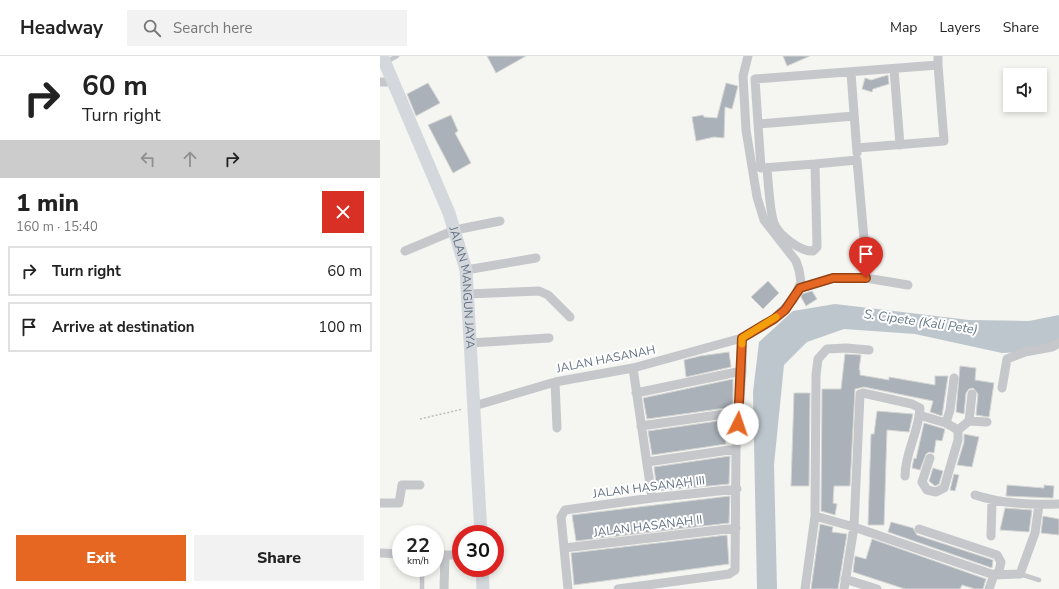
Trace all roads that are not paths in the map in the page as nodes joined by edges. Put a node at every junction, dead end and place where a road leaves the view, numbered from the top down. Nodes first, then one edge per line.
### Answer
1 (397, 56) edge
2 (748, 56) edge
3 (383, 59) edge
4 (938, 60) edge
5 (894, 69) junction
6 (851, 72) junction
7 (380, 82) edge
8 (394, 82) junction
9 (854, 116) junction
10 (758, 124) junction
11 (900, 145) junction
12 (857, 148) junction
13 (857, 160) junction
14 (815, 164) junction
15 (767, 168) junction
16 (500, 221) dead end
17 (455, 230) junction
18 (865, 250) dead end
19 (405, 251) dead end
20 (536, 258) dead end
21 (466, 270) junction
22 (908, 285) dead end
23 (800, 288) junction
24 (467, 294) junction
25 (570, 317) dead end
26 (549, 338) dead end
27 (742, 338) junction
28 (470, 343) junction
29 (1059, 343) edge
30 (869, 350) dead end
31 (633, 368) junction
32 (742, 371) junction
33 (954, 378) dead end
34 (555, 382) junction
35 (1002, 388) dead end
36 (636, 393) junction
37 (972, 394) dead end
38 (474, 406) junction
39 (739, 412) junction
40 (919, 415) junction
41 (969, 421) junction
42 (946, 422) junction
43 (987, 422) dead end
44 (642, 426) junction
45 (557, 428) dead end
46 (958, 430) junction
47 (736, 449) junction
48 (930, 458) dead end
49 (647, 462) junction
50 (905, 476) dead end
51 (420, 484) dead end
52 (737, 489) junction
53 (975, 495) dead end
54 (652, 498) junction
55 (992, 501) junction
56 (380, 503) edge
57 (1059, 504) edge
58 (1039, 505) junction
59 (815, 516) junction
60 (481, 525) edge
61 (854, 527) junction
62 (736, 528) junction
63 (918, 529) dead end
64 (991, 536) dead end
65 (564, 548) junction
66 (380, 553) edge
67 (392, 554) edge
68 (445, 555) joint
69 (452, 555) edge
70 (994, 574) junction
71 (1020, 574) junction
72 (422, 577) edge
73 (482, 577) edge
74 (845, 579) junction
75 (1039, 580) dead end
76 (638, 588) edge
77 (422, 589) edge
78 (444, 589) edge
79 (483, 589) edge
80 (568, 589) edge
81 (618, 589) edge
82 (805, 589) edge
83 (844, 589) edge
84 (877, 589) edge
85 (989, 589) edge

1 - 3 lane
2 - 23 street
3 - 8 street, JALAN MANGUN JAYA
4 - 5 street
4 - 11 street
5 - 6 street
5 - 11 street
6 - 9 street
6 - 10 street
7 - 8 street
8 - 17 street, JALAN MANGUN JAYA
9 - 10 street
9 - 12 street
10 - 15 street
11 - 12 street
12 - 13 street
13 - 14 street
13 - 18 street
14 - 15 street
14 - 15 street
16 - 17 street
17 - 19 street
17 - 21 street, JALAN MANGUN JAYA
20 - 21 street
21 - 24 street, JALAN MANGUN JAYA
22 - 23 street
23 - 27 street, JALAN HASANAH
24 - 25 street
24 - 28 street, JALAN MANGUN JAYA
26 - 28 street
27 - 31 street, JALAN HASANAH
27 - 32 street
28 - 38 street, JALAN MANGUN JAYA
29 - 35 street
30 - 59 street
31 - 34 street, JALAN HASANAH
31 - 36 street
32 - 36 street
32 - 39 street
33 - 42 street
34 - 38 street, JALAN HASANAH
34 - 45 street
36 - 44 street
37 - 41 street
38 - 60 street, JALAN MANGUN JAYA
39 - 44 street
39 - 47 street
40 - 42 street
40 - 50 street
40 - 61 street
41 - 43 street
41 - 46 street
42 - 46 street
44 - 49 street
46 - 48 street
47 - 49 street
47 - 52 street
49 - 54 street
51 - 56 street
52 - 54 street, JALAN HASANAH III
52 - 62 street
53 - 55 street
54 - 65 street, JALAN HASANAH III
55 - 58 street
55 - 64 street
57 - 58 street
58 - 71 street
59 - 61 street
59 - 82 street
61 - 70 street
61 - 74 street
62 - 65 street, JALAN HASANAH II
62 - 76 street
63 - 70 street
65 - 80 street
66 - 67 street
68 - 69 street
68 - 78 street
70 - 71 street
70 - 85 street
71 - 75 lane
72 - 77 lane
73 - 79 street
74 - 83 street
74 - 84 street
76 - 81 street

